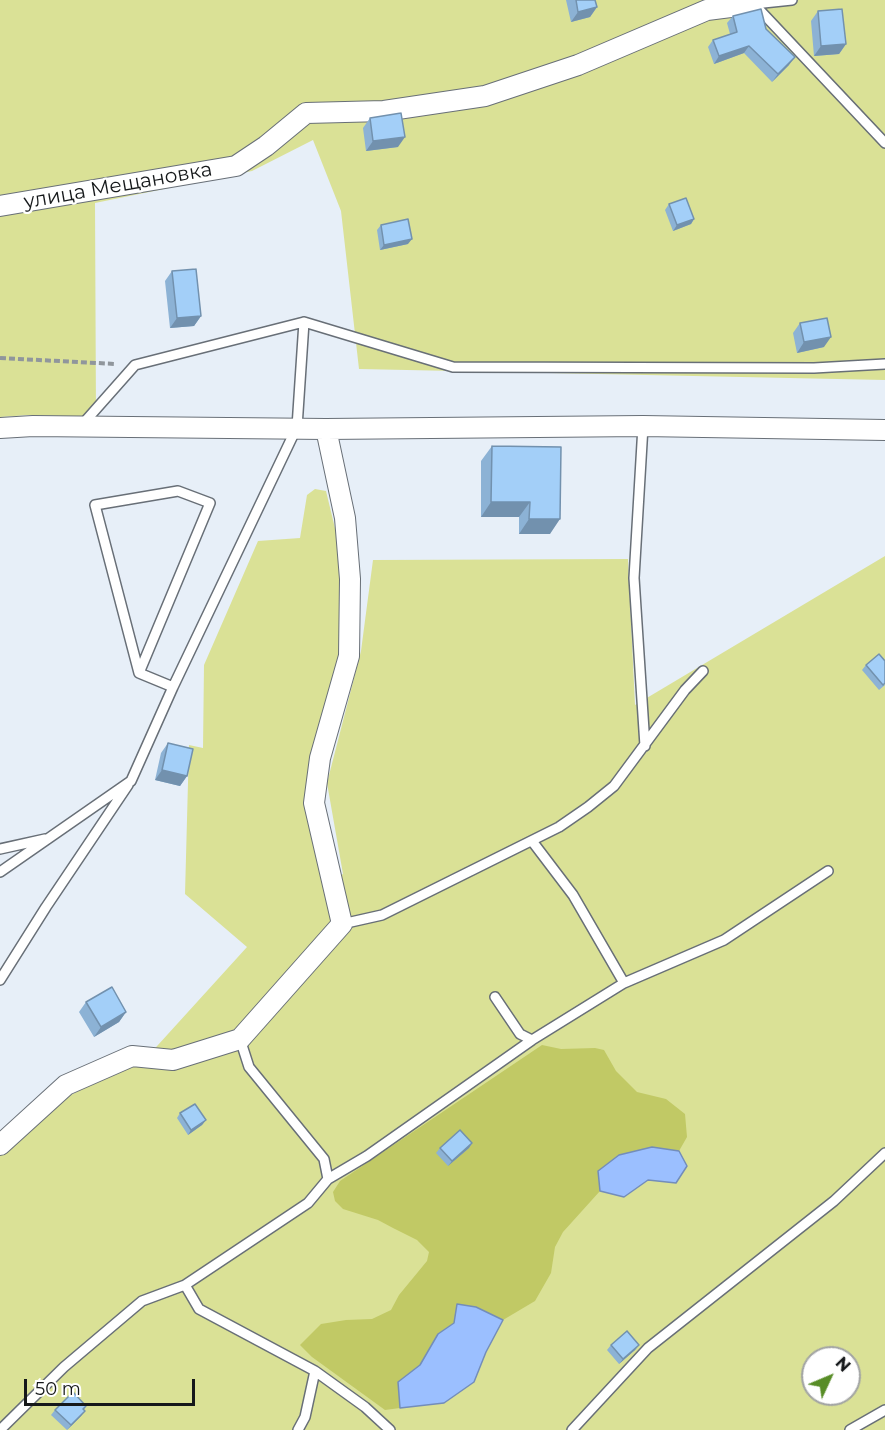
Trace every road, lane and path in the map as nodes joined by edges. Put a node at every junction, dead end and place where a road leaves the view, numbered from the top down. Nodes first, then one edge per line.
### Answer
1 (792, 0) edge
2 (754, 4) junction
3 (885, 143) edge
4 (0, 206) edge
5 (304, 322) junction
6 (0, 358) edge
7 (885, 364) edge
8 (135, 365) junction
9 (643, 426) junction
10 (79, 427) junction
11 (297, 427) junction
12 (0, 428) edge
13 (326, 429) junction
14 (885, 430) edge
15 (703, 671) dead end
16 (139, 673) junction
17 (173, 687) junction
18 (645, 746) junction
19 (131, 781) junction
20 (48, 838) junction
21 (532, 841) junction
22 (0, 849) edge
23 (828, 871) dead end
24 (0, 872) edge
25 (342, 924) junction
26 (0, 980) edge
27 (624, 983) junction
28 (495, 997) dead end
29 (240, 1039) junction
30 (532, 1040) junction
31 (0, 1145) edge
32 (885, 1153) edge
33 (328, 1179) junction
34 (185, 1286) junction
35 (315, 1371) junction
36 (885, 1410) edge
37 (0, 1430) edge
38 (298, 1430) edge
39 (390, 1430) edge
40 (572, 1430) edge
41 (850, 1430) edge

1 - 2 lane
2 - 3 lane
2 - 4 street, улица Мещановка
5 - 7 lane
5 - 8 lane
5 - 11 lane
6 - 8 path
8 - 10 lane
9 - 13 street
9 - 14 street
9 - 18 lane
10 - 11 street
10 - 12 street
11 - 13 street
11 - 17 lane
13 - 25 street
15 - 18 lane
16 - 16 lane
16 - 17 lane
17 - 19 lane
18 - 21 lane
19 - 20 lane
19 - 26 lane
20 - 22 lane
20 - 24 lane
21 - 25 lane
21 - 27 lane
23 - 27 lane
25 - 29 street
27 - 30 lane
28 - 30 lane
29 - 31 street
29 - 33 lane
30 - 33 lane
32 - 40 lane
33 - 34 lane
34 - 35 lane
34 - 37 lane
35 - 38 lane
35 - 39 lane
36 - 41 lane

